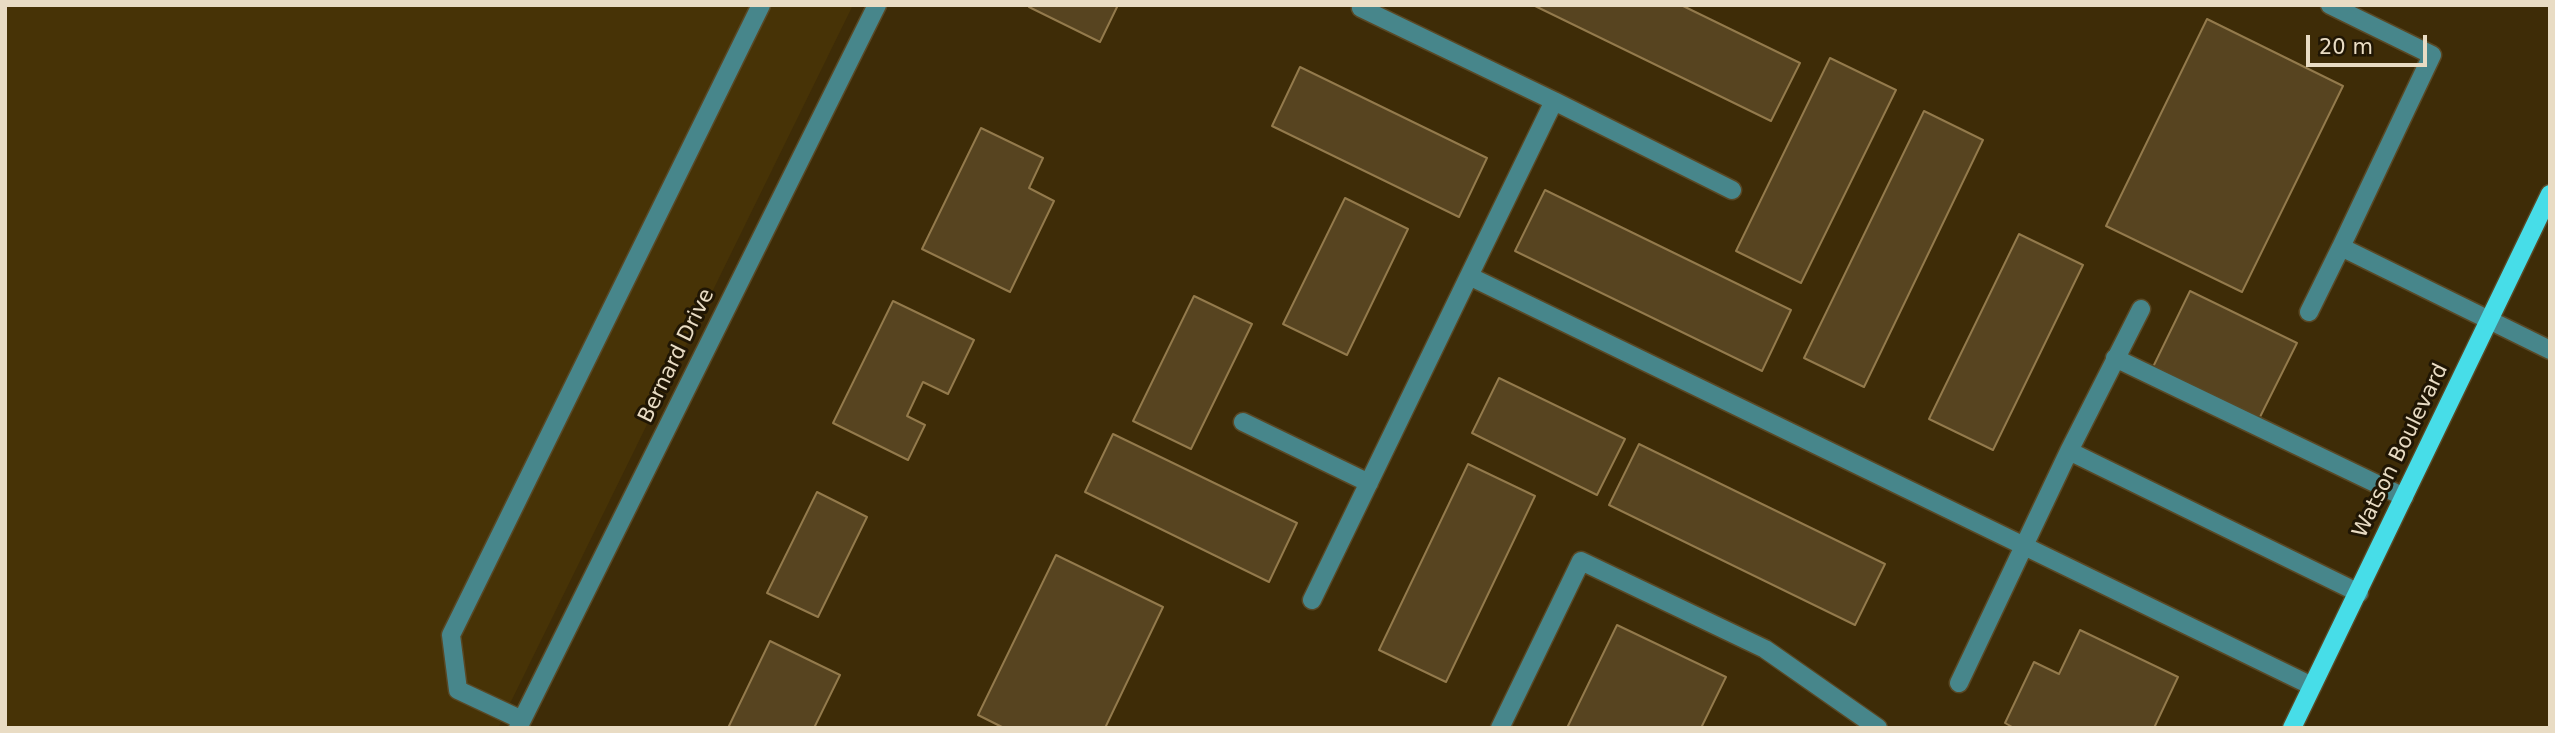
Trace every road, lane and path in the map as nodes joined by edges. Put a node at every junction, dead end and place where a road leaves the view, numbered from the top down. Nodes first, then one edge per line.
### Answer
1 (761, 5) edge
2 (877, 5) edge
3 (2330, 5) edge
4 (1360, 8) dead end
5 (1554, 101) junction
6 (1732, 190) dead end
7 (2550, 194) edge
8 (2341, 247) junction
9 (1469, 276) junction
10 (2141, 309) dead end
11 (2309, 312) dead end
12 (2489, 320) junction
13 (2550, 350) edge
14 (2115, 358) junction
15 (1243, 422) dead end
16 (2069, 451) junction
17 (1369, 483) junction
18 (2404, 497) junction
19 (2025, 546) junction
20 (2359, 593) junction
21 (1312, 600) dead end
22 (1959, 682) dead end
23 (2312, 686) junction
24 (520, 724) edge
25 (1500, 728) edge
26 (1878, 728) edge
27 (2292, 728) edge

1 - 24 street
2 - 24 street, Bernard Drive
3 - 8 street
4 - 5 street
5 - 6 street
5 - 9 street
7 - 12 main road, Watson Boulevard
8 - 11 street
8 - 12 street
9 - 17 street
9 - 19 street
10 - 14 street
12 - 13 street
12 - 18 main road, Watson Boulevard
14 - 16 street
14 - 18 street
15 - 17 street
16 - 19 street
16 - 20 street
17 - 21 street
18 - 20 main road, Watson Boulevard
19 - 22 street
19 - 23 street
20 - 23 main road, Watson Boulevard
23 - 27 main road, Watson Boulevard
25 - 26 street

